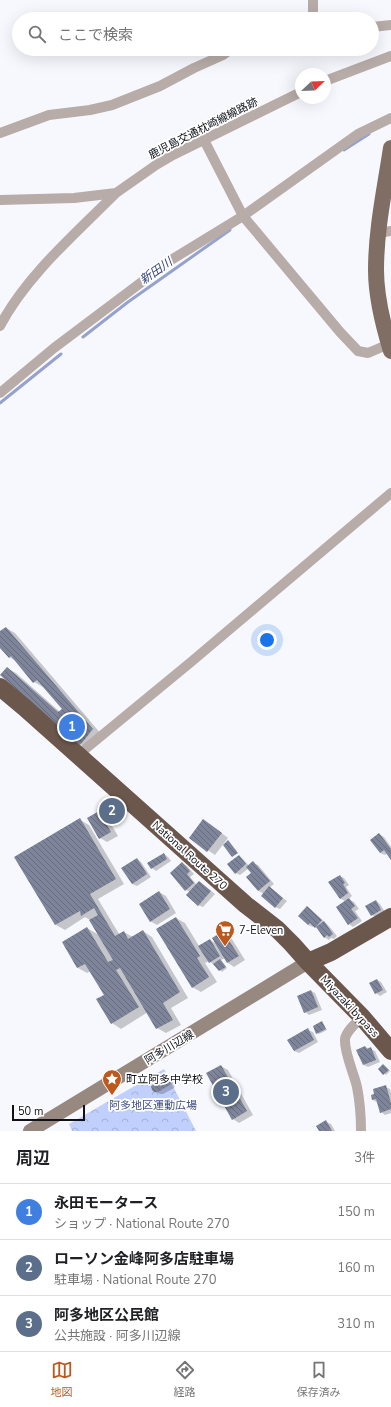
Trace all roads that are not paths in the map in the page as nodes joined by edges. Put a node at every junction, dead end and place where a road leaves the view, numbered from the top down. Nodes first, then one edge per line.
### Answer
1 (313, 0) edge
2 (313, 12) edge
3 (391, 25) edge
4 (379, 26) edge
5 (221, 56) edge
6 (390, 56) edge
7 (331, 79) edge
8 (295, 95) edge
9 (391, 118) edge
10 (0, 133) edge
11 (204, 140) junction
12 (391, 148) edge
13 (116, 193) junction
14 (0, 200) edge
15 (243, 216) junction
16 (385, 232) edge
17 (0, 326) edge
18 (390, 347) edge
19 (0, 393) edge
20 (391, 493) edge
21 (0, 688) edge
22 (78, 755) junction
23 (391, 917) edge
24 (308, 962) junction
25 (362, 1017) junction
26 (391, 1051) edge
27 (30, 1131) edge
28 (361, 1131) edge

1 - 2 street
3 - 4 street
5 - 10 street
6 - 7 street
8 - 11 street, 鹿児島交通枕崎線線路跡
9 - 15 street
11 - 13 street, 鹿児島交通枕崎線線路跡
11 - 15 street
12 - 16 main road
13 - 14 street, 鹿児島交通枕崎線線路跡
13 - 17 street
15 - 18 street
15 - 19 street
16 - 18 main road
20 - 22 street
21 - 22 highway, National Route 270
22 - 24 highway, National Route 270
23 - 24 highway
24 - 25 highway, Miyazaki bypass
24 - 27 main road, 阿多川辺線
25 - 26 highway, Miyazaki bypass
25 - 28 street

